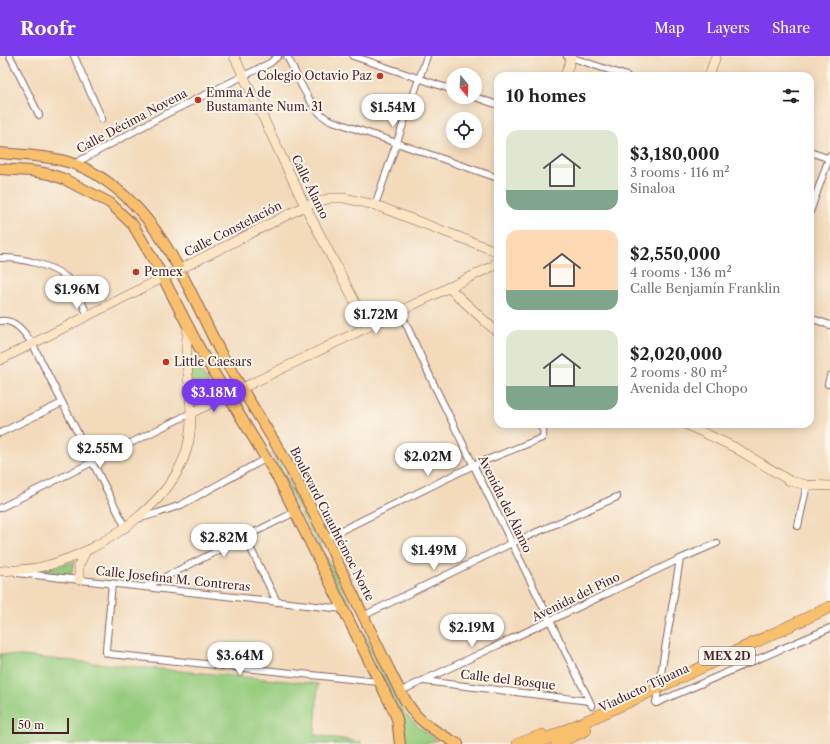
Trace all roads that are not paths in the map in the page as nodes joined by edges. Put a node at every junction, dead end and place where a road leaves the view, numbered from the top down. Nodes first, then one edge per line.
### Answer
1 (10, 56) edge
2 (74, 56) edge
3 (234, 56) edge
4 (278, 56) edge
5 (287, 56) edge
6 (353, 56) edge
7 (427, 56) edge
8 (716, 56) edge
9 (570, 57) edge
10 (566, 72) edge
11 (615, 72) edge
12 (710, 72) edge
13 (243, 76) junction
14 (419, 78) junction
15 (446, 88) edge
16 (482, 100) edge
17 (494, 104) edge
18 (39, 115) dead end
19 (102, 119) dead end
20 (397, 143) junction
21 (0, 153) edge
22 (814, 153) edge
23 (830, 158) edge
24 (74, 164) junction
25 (0, 169) edge
26 (494, 177) edge
27 (814, 201) edge
28 (375, 205) junction
29 (305, 206) junction
30 (494, 250) edge
31 (0, 258) edge
32 (494, 265) edge
33 (178, 269) junction
34 (163, 278) junction
35 (448, 287) junction
36 (400, 311) junction
37 (88, 316) junction
38 (814, 320) edge
39 (0, 321) edge
40 (830, 326) edge
41 (368, 327) junction
42 (188, 328) junction
43 (494, 329) edge
44 (33, 345) junction
45 (0, 360) edge
46 (830, 376) edge
47 (828, 384) dead end
48 (241, 388) junction
49 (227, 395) junction
50 (62, 402) junction
51 (191, 413) junction
52 (543, 428) edge
53 (694, 428) edge
54 (0, 433) edge
55 (265, 459) junction
56 (92, 463) junction
57 (474, 465) junction
58 (807, 485) junction
59 (830, 486) edge
60 (617, 497) dead end
61 (0, 508) edge
62 (295, 512) junction
63 (136, 519) junction
64 (798, 526) dead end
65 (126, 528) junction
66 (245, 537) junction
67 (326, 538) junction
68 (512, 543) junction
69 (717, 543) dead end
70 (86, 551) junction
71 (680, 559) junction
72 (0, 571) edge
73 (79, 580) junction
74 (112, 583) junction
75 (145, 586) junction
76 (278, 602) junction
77 (830, 608) edge
78 (343, 609) junction
79 (830, 615) edge
80 (363, 616) junction
81 (550, 621) junction
82 (830, 628) edge
83 (424, 681) junction
84 (379, 682) junction
85 (401, 691) junction
86 (591, 703) joint
87 (624, 704) junction
88 (400, 744) edge
89 (458, 744) edge
90 (518, 744) edge
91 (535, 744) edge
92 (556, 744) edge

1 - 18 street
2 - 19 street
3 - 13 street, Calle Álamo
4 - 13 street, Calle Décima Novena
5 - 20 street
6 - 14 street
7 - 14 street
8 - 12 street
9 - 10 street
9 - 11 street
13 - 24 street, Calle Décima Novena
13 - 29 street, Calle Álamo
14 - 15 street
14 - 20 street
16 - 17 street
20 - 26 street
20 - 28 street
21 - 24 main road, Boulevard Cuauhtémoc Norte
22 - 23 street
23 - 27 street
24 - 33 main road, Boulevard Cuauhtémoc Norte
25 - 34 main road
28 - 29 street, Calle Constelación
28 - 30 street, Calle Constelación
29 - 33 street, Calle Constelación
29 - 41 street, Calle Álamo
31 - 37 street
32 - 35 street
33 - 34 street, Calle Constelación
33 - 48 main road, Boulevard Cuauhtémoc Norte
34 - 37 street, Calle Constelación
34 - 42 main road
35 - 36 street
35 - 43 street
36 - 41 street
36 - 57 street, Avenida del Álamo
37 - 44 street, Calle Constelación
38 - 40 street
39 - 44 street
41 - 48 street
42 - 49 main road
42 - 51 street
44 - 45 street, Calle Constelación
44 - 50 street
46 - 47 street
48 - 49 street
48 - 67 main road, Boulevard Cuauhtémoc Norte
49 - 51 street
49 - 55 main road
50 - 54 street
50 - 56 street
51 - 56 street
51 - 63 street
52 - 57 street
53 - 58 street
55 - 62 main road
55 - 63 street
56 - 61 street
56 - 65 street
57 - 67 street
57 - 68 street, Avenida del Álamo
58 - 59 street
58 - 64 street
60 - 68 street
62 - 66 street
62 - 78 main road
63 - 65 street
65 - 70 street
66 - 75 street
66 - 76 street
67 - 80 main road, Boulevard Cuauhtémoc Norte
68 - 80 street
68 - 81 street, Avenida del Álamo
69 - 71 street, Avenida del Pino
70 - 72 street
70 - 73 street
71 - 81 street, Avenida del Pino
71 - 82 street
72 - 73 street, Calle Josefina M. Contreras
73 - 74 street, Calle Josefina M. Contreras
74 - 75 street, Calle Josefina M. Contreras
74 - 84 street
75 - 76 street, Calle Josefina M. Contreras
76 - 78 street, Calle Josefina M. Contreras
77 - 87 highway, Viaducto Tijuana / MEX 2D
78 - 84 main road
79 - 92 highway, Viaducto Tijuana / MEX 2D
80 - 85 main road, Boulevard Cuauhtémoc Norte
81 - 83 street, Avenida del Pino
81 - 86 street, Avenida del Álamo
83 - 85 street, Avenida del Pino
83 - 86 street, Calle del Bosque
84 - 88 main road
85 - 89 main road, Boulevard Cuauhtémoc Norte
87 - 90 highway
87 - 91 highway, Viaducto Tijuana

